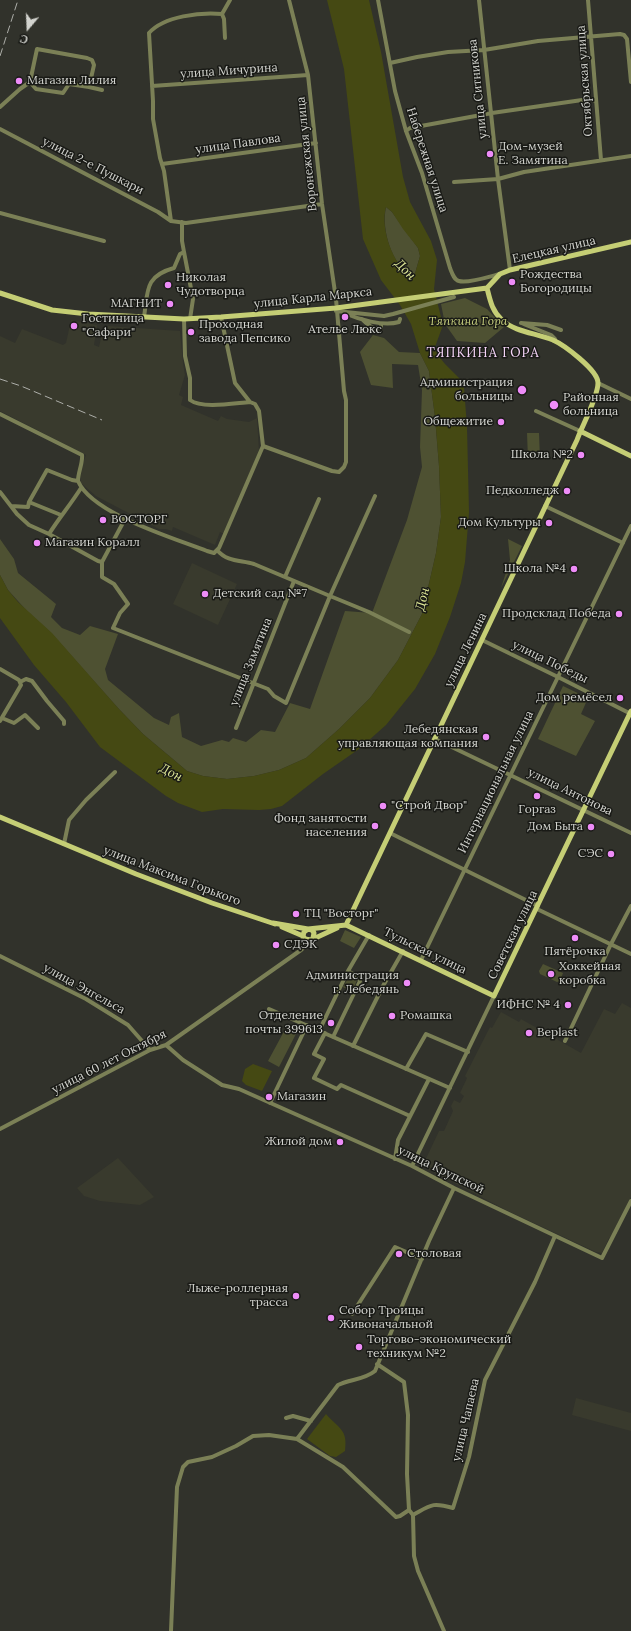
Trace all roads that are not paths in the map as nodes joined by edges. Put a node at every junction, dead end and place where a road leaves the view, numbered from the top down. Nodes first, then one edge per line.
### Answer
1 (230, 0) edge
2 (289, 0) edge
3 (378, 0) edge
4 (479, 0) edge
5 (588, 0) edge
6 (222, 14) junction
7 (592, 37) junction
8 (225, 38) dead end
9 (484, 50) junction
10 (390, 63) junction
11 (308, 75) junction
12 (30, 82) junction
13 (631, 82) edge
14 (152, 86) junction
15 (89, 87) junction
16 (102, 90) dead end
17 (596, 101) junction
18 (0, 107) edge
19 (492, 113) junction
20 (0, 129) edge
21 (406, 131) junction
22 (316, 143) junction
23 (631, 156) edge
24 (601, 160) junction
25 (162, 164) junction
26 (498, 179) junction
27 (454, 182) dead end
28 (322, 204) junction
29 (0, 213) edge
30 (173, 221) junction
31 (182, 222) junction
32 (104, 241) dead end
33 (631, 242) edge
34 (184, 252) junction
35 (510, 270) junction
36 (500, 274) junction
37 (487, 288) junction
38 (0, 293) edge
39 (453, 294) junction
40 (336, 309) junction
41 (343, 309) junction
42 (144, 317) junction
43 (221, 317) junction
44 (184, 319) junction
45 (190, 319) junction
46 (400, 319) dead end
47 (561, 330) dead end
48 (554, 341) junction
49 (598, 383) junction
50 (631, 399) edge
51 (250, 402) junction
52 (536, 411) dead end
53 (0, 414) edge
54 (580, 431) junction
55 (263, 446) junction
56 (631, 456) edge
57 (78, 481) junction
58 (81, 488) junction
59 (0, 492) edge
60 (375, 496) dead end
61 (319, 499) dead end
62 (30, 502) junction
63 (11, 506) junction
64 (545, 506) junction
65 (61, 515) junction
66 (125, 519) junction
67 (631, 526) edge
68 (49, 534) junction
69 (623, 543) junction
70 (217, 550) junction
71 (102, 562) junction
72 (285, 577) junction
73 (294, 581) junction
74 (330, 596) junction
75 (409, 632) dead end
76 (482, 640) junction
77 (0, 669) edge
78 (558, 677) junction
79 (20, 682) junction
80 (254, 683) junction
81 (631, 713) edge
82 (1, 720) edge
83 (64, 724) dead end
84 (38, 728) dead end
85 (236, 728) dead end
86 (435, 739) junction
87 (115, 772) dead end
88 (511, 775) junction
89 (584, 809) junction
90 (0, 817) edge
91 (390, 833) junction
92 (631, 834) edge
93 (64, 844) junction
94 (465, 869) junction
95 (631, 906) edge
96 (537, 907) junction
97 (273, 923) junction
98 (346, 925) junction
99 (308, 929) junction
100 (369, 935) junction
101 (303, 936) junction
102 (312, 939) junction
103 (611, 944) junction
104 (301, 950) junction
105 (403, 951) junction
106 (631, 954) edge
107 (0, 956) edge
108 (421, 960) junction
109 (348, 971) junction
110 (494, 996) junction
111 (269, 1009) dead end
112 (307, 1025) junction
113 (319, 1031) junction
114 (325, 1033) junction
115 (334, 1037) junction
116 (565, 1041) dead end
117 (166, 1045) junction
118 (353, 1046) junction
119 (150, 1050) junction
120 (468, 1052) junction
121 (406, 1069) junction
122 (429, 1079) junction
123 (450, 1088) junction
124 (270, 1103) junction
125 (410, 1116) junction
126 (0, 1129) edge
127 (395, 1159) junction
128 (412, 1166) junction
129 (454, 1188) junction
130 (631, 1200) edge
131 (556, 1236) junction
132 (422, 1259) junction
133 (352, 1314) dead end
134 (377, 1364) junction
135 (286, 1418) dead end
136 (311, 1421) junction
137 (297, 1439) junction
138 (409, 1510) junction
139 (413, 1515) junction
140 (171, 1631) edge
141 (444, 1631) edge

1 - 6 street
2 - 11 street, Воронежская улица
3 - 10 street, Набережная улица
4 - 9 street, улица Ситникова
5 - 7 street, Октябрьская улица
6 - 8 street
6 - 14 street
7 - 9 street
7 - 13 street
7 - 17 street, Октябрьская улица
9 - 10 street
9 - 19 street, улица Ситникова
10 - 21 street, Набережная улица
11 - 14 street, улица Мичурина
11 - 22 street, Воронежская улица
12 - 15 street
12 - 15 street
12 - 18 street
14 - 25 street
15 - 16 street
17 - 19 street
17 - 24 street, Октябрьская улица
19 - 21 street
19 - 26 street, улица Ситникова
20 - 30 street, улица 2-е Пушкари
21 - 36 street, Набережная улица
22 - 25 street, улица Павлова
22 - 28 street, Воронежская улица
23 - 24 street
24 - 26 street
25 - 30 street
26 - 27 street
26 - 35 street, улица Ситникова
28 - 31 street
28 - 40 street, Воронежская улица
29 - 32 street
30 - 31 street
31 - 34 street
33 - 35 main road, Елецкая улица
34 - 42 street
34 - 45 street
35 - 36 main road, Елецкая улица
36 - 37 main road, Елецкая улица
37 - 39 main road, улица Карла Маркса
37 - 48 main road
38 - 42 main road, улица Карла Маркса
39 - 41 main road, улица Карла Маркса
39 - 41 street, улица Карла Маркса
40 - 41 main road, улица Карла Маркса
40 - 43 main road, улица Карла Маркса
40 - 55 street, Воронежская улица
41 - 46 street
42 - 44 main road, улица Карла Маркса
43 - 45 main road, улица Карла Маркса
43 - 51 street
44 - 45 main road, улица Карла Маркса
44 - 51 street
47 - 48 street
48 - 49 main road
49 - 50 street
49 - 54 main road, улица Ленина
51 - 55 street
52 - 54 street
53 - 57 street
54 - 56 main road
54 - 64 main road, улица Ленина
55 - 70 street
57 - 58 street
57 - 62 street
58 - 65 street
58 - 66 street
59 - 63 street
60 - 74 street
61 - 72 street
62 - 63 street
62 - 65 street
63 - 68 street
64 - 69 street
64 - 76 main road, улица Ленина
65 - 68 street
66 - 70 street
66 - 71 street
67 - 69 street, Интернациональная улица
68 - 71 street
69 - 78 street, Интернациональная улица
70 - 72 street
71 - 80 street
72 - 73 street
73 - 74 street
73 - 80 street, улица Замятина
74 - 75 street
74 - 80 street
76 - 78 street, улица Победы
76 - 86 main road, улица Ленина
77 - 79 street
78 - 81 street, улица Победы
78 - 88 street, Интернациональная улица
79 - 82 street
79 - 83 street
80 - 85 street, улица Замятина
81 - 89 main road, Советская улица
82 - 84 street
86 - 88 street, улица Антонова
86 - 91 main road, улица Ленина
87 - 93 street
88 - 89 street, улица Антонова
88 - 94 street, Интернациональная улица
89 - 92 street, улица Антонова
89 - 96 main road, Советская улица
90 - 93 main road, улица Максима Горького
91 - 94 street
91 - 98 main road, улица Ленина
93 - 97 main road, улица Максима Горького
94 - 96 street
94 - 108 street, Интернациональная улица
95 - 103 street
96 - 103 street
96 - 110 main road, Советская улица
97 - 99 main road, улица Максима Горького
97 - 101 main road, улица Максима Горького
98 - 99 main road, Тульская улица
98 - 100 main road, Тульская улица
98 - 102 main road
99 - 101 main road
99 - 102 main road
100 - 105 main road, Тульская улица
100 - 109 street
101 - 102 main road
101 - 104 street
102 - 104 street, улица 60 лет Октября
103 - 106 street
103 - 116 street
104 - 117 street, улица 60 лет Октября
105 - 108 main road, Тульская улица
105 - 118 street
107 - 119 street, улица Энгельса
108 - 110 main road, Тульская улица
109 - 113 street
109 - 115 street
110 - 120 street, Советская улица
111 - 112 street
112 - 113 street
112 - 124 street
113 - 114 street
114 - 115 street
114 - 125 street
115 - 118 street
117 - 119 street, улица 60 лет Октября
117 - 124 street, улица Крупской
118 - 121 street
119 - 126 street, улица 60 лет Октября
120 - 121 street
120 - 123 street, Советская улица
121 - 122 street
122 - 123 street
122 - 125 street
123 - 128 street, Советская улица
124 - 127 street, улица Крупской
125 - 127 street
127 - 128 street, улица Крупской
128 - 129 street, улица Крупской
129 - 131 street, улица Крупской
129 - 132 street
130 - 131 street, улица Крупской
131 - 139 street, улица Чапаева
132 - 133 street
132 - 134 street
134 - 136 street
134 - 138 street
135 - 136 street
136 - 137 street
137 - 138 street
137 - 140 street
138 - 139 street
139 - 141 street

